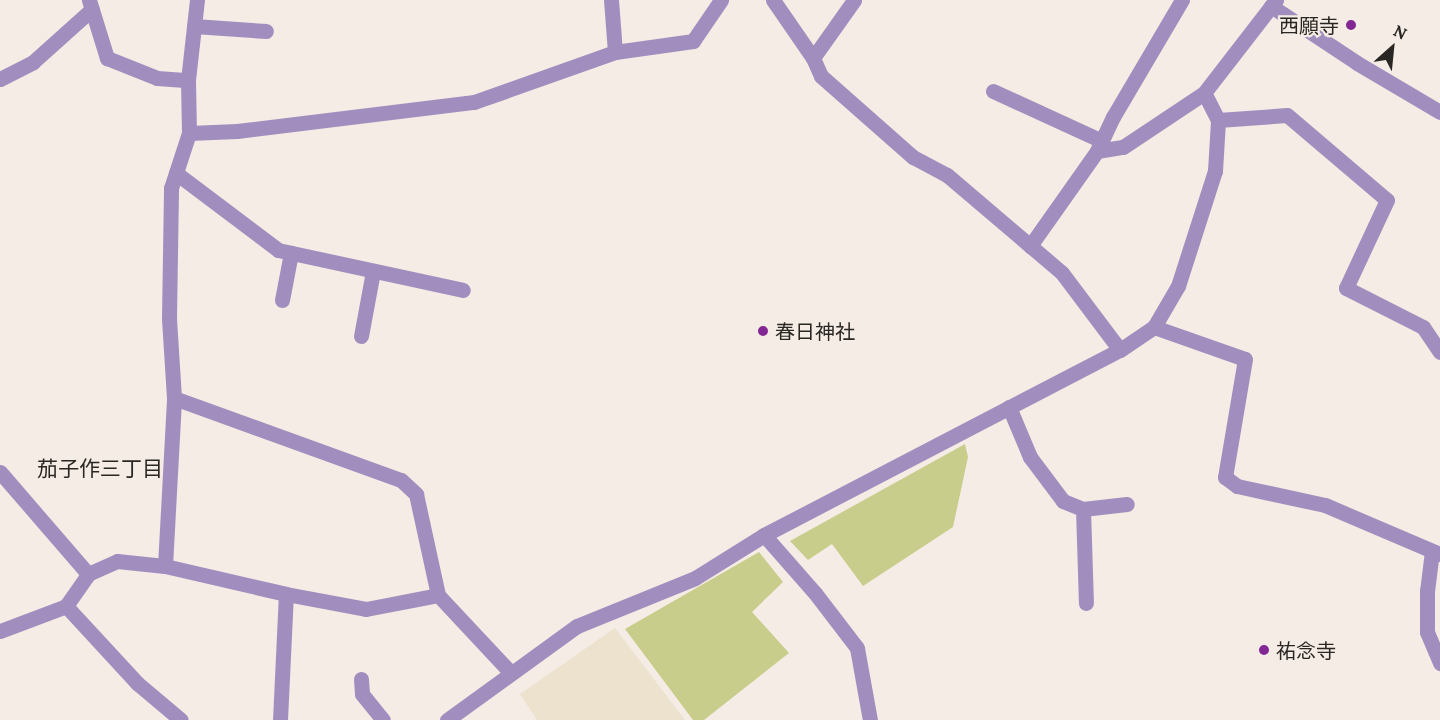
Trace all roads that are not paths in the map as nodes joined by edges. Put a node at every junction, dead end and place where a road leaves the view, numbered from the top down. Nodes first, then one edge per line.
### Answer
1 (197, 0) edge
2 (611, 0) edge
3 (721, 0) edge
4 (773, 0) edge
5 (854, 0) edge
6 (1182, 0) edge
7 (1274, 2) edge
8 (91, 5) edge
9 (194, 26) junction
10 (266, 31) dead end
11 (615, 52) junction
12 (813, 58) junction
13 (0, 79) edge
14 (188, 80) junction
15 (993, 91) dead end
16 (1204, 93) junction
17 (1440, 112) edge
18 (1218, 120) junction
19 (189, 133) junction
20 (1099, 146) junction
21 (176, 173) junction
22 (1030, 246) junction
23 (291, 253) junction
24 (373, 271) junction
25 (463, 290) dead end
26 (282, 300) dead end
27 (1154, 327) junction
28 (362, 336) dead end
29 (1120, 350) junction
30 (1440, 352) edge
31 (174, 398) junction
32 (1009, 407) junction
33 (0, 472) edge
34 (1127, 504) dead end
35 (1083, 509) junction
36 (764, 535) junction
37 (1436, 553) edge
38 (165, 566) junction
39 (88, 574) junction
40 (286, 594) junction
41 (438, 596) junction
42 (1086, 603) dead end
43 (66, 606) junction
44 (0, 631) edge
45 (1440, 663) edge
46 (511, 673) junction
47 (361, 679) dead end
48 (181, 720) edge
49 (280, 720) edge
50 (383, 720) edge
51 (447, 720) edge
52 (870, 720) edge

1 - 9 street
2 - 11 street
3 - 11 street
4 - 12 street
5 - 12 street
6 - 20 street
7 - 16 street
7 - 17 street
8 - 13 street
8 - 14 street
9 - 10 street
9 - 14 street
11 - 19 street
12 - 22 street
14 - 19 street
15 - 20 street
16 - 18 street
16 - 20 street
18 - 27 street
18 - 30 street
19 - 21 street
20 - 22 street
21 - 23 street
21 - 31 street
22 - 29 street
23 - 24 street
23 - 26 street
24 - 25 street
24 - 28 street
27 - 29 street
27 - 37 street
29 - 32 street
31 - 38 street
31 - 41 street
32 - 35 street
32 - 36 street
33 - 39 street
34 - 35 street
35 - 42 street
36 - 46 street
36 - 52 street
37 - 45 street
38 - 39 street
38 - 40 street
39 - 43 street
40 - 41 street
40 - 49 street
41 - 46 street
43 - 44 street
43 - 48 street
46 - 51 street
47 - 50 street

